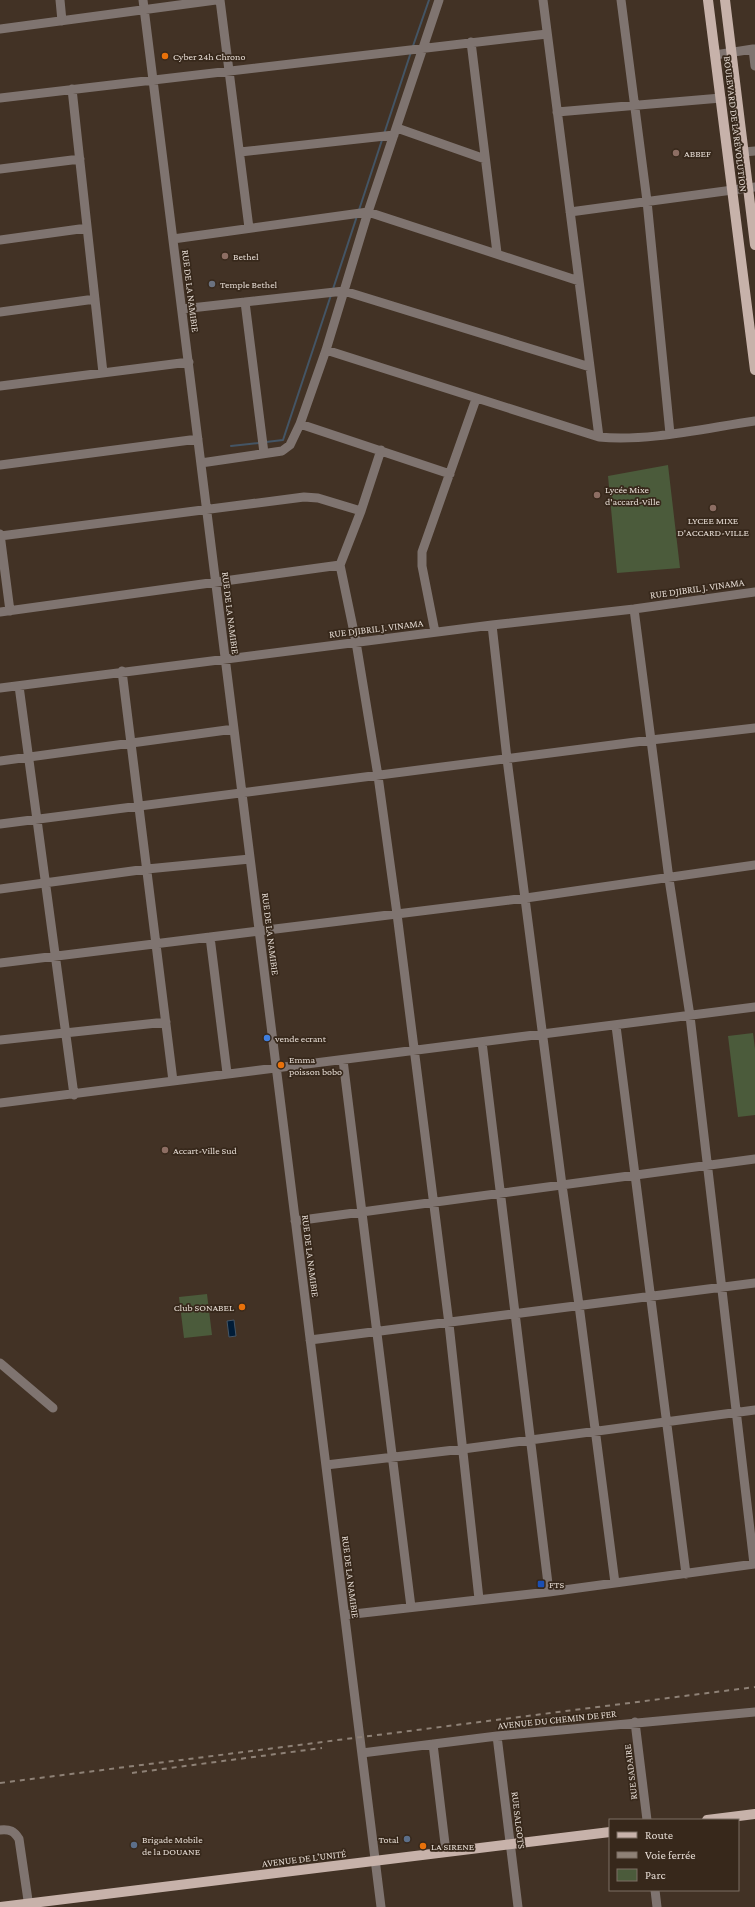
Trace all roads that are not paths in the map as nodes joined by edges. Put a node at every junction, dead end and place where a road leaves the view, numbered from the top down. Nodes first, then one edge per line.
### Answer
1 (60, 0) edge
2 (143, 0) edge
3 (216, 0) edge
4 (220, 0) edge
5 (439, 0) edge
6 (543, 0) edge
7 (621, 0) edge
8 (708, 0) edge
9 (725, 0) edge
10 (144, 10) junction
11 (62, 21) junction
12 (0, 29) edge
13 (547, 34) junction
14 (471, 42) junction
15 (422, 48) junction
16 (754, 49) edge
17 (732, 53) junction
18 (715, 56) junction
19 (755, 66) edge
20 (229, 70) junction
21 (153, 79) junction
22 (72, 89) junction
23 (0, 98) edge
24 (721, 98) junction
25 (635, 106) junction
26 (557, 112) junction
27 (396, 132) junction
28 (755, 151) edge
29 (240, 152) junction
30 (744, 152) junction
31 (80, 159) junction
32 (485, 159) junction
33 (0, 169) edge
34 (752, 187) edge
35 (732, 190) junction
36 (647, 201) junction
37 (368, 212) junction
38 (570, 212) junction
39 (87, 228) junction
40 (249, 228) junction
41 (173, 239) junction
42 (0, 240) edge
43 (755, 245) edge
44 (497, 253) junction
45 (579, 281) junction
46 (344, 291) junction
47 (95, 299) junction
48 (245, 302) junction
49 (182, 309) junction
50 (0, 312) edge
51 (326, 350) junction
52 (189, 362) junction
53 (590, 367) junction
54 (755, 370) edge
55 (103, 373) junction
56 (0, 386) edge
57 (476, 399) junction
58 (755, 421) edge
59 (300, 424) junction
60 (670, 434) junction
61 (599, 437) junction
62 (198, 439) junction
63 (381, 450) junction
64 (264, 453) junction
65 (201, 463) junction
66 (0, 466) edge
67 (450, 474) junction
68 (207, 511) junction
69 (361, 511) junction
70 (0, 535) edge
71 (340, 565) junction
72 (215, 582) junction
73 (755, 592) edge
74 (634, 608) junction
75 (10, 611) junction
76 (0, 612) edge
77 (492, 625) junction
78 (435, 632) junction
79 (356, 642) junction
80 (226, 658) junction
81 (122, 671) junction
82 (19, 686) junction
83 (0, 688) edge
84 (755, 728) edge
85 (234, 729) junction
86 (651, 740) junction
87 (131, 744) junction
88 (29, 757) junction
89 (507, 759) junction
90 (0, 760) edge
91 (378, 776) junction
92 (242, 793) junction
93 (139, 805) junction
94 (37, 820) junction
95 (0, 824) edge
96 (250, 859) junction
97 (755, 865) edge
98 (147, 869) junction
99 (670, 879) junction
100 (46, 884) junction
101 (0, 889) edge
102 (526, 898) junction
103 (397, 914) junction
104 (259, 932) junction
105 (210, 937) junction
106 (156, 944) junction
107 (56, 957) junction
108 (0, 962) edge
109 (755, 1007) edge
110 (690, 1016) junction
111 (166, 1022) junction
112 (616, 1026) junction
113 (66, 1033) junction
114 (543, 1035) junction
115 (0, 1040) edge
116 (482, 1042) junction
117 (413, 1051) junction
118 (343, 1060) junction
119 (276, 1068) junction
120 (227, 1074) junction
121 (173, 1081) junction
122 (74, 1095) junction
123 (0, 1103) edge
124 (755, 1159) edge
125 (708, 1165) junction
126 (635, 1174) junction
127 (562, 1185) junction
128 (500, 1194) junction
129 (432, 1202) junction
130 (362, 1211) junction
131 (296, 1221) junction
132 (755, 1283) edge
133 (722, 1287) junction
134 (650, 1296) junction
135 (579, 1305) junction
136 (515, 1315) junction
137 (448, 1324) junction
138 (377, 1332) junction
139 (310, 1340) junction
140 (0, 1362) edge
141 (53, 1408) dead end
142 (755, 1410) edge
143 (737, 1412) junction
144 (666, 1421) junction
145 (596, 1430) junction
146 (530, 1440) junction
147 (463, 1449) junction
148 (392, 1457) junction
149 (326, 1464) junction
150 (755, 1564) edge
151 (686, 1574) junction
152 (616, 1583) junction
153 (549, 1592) junction
154 (478, 1599) junction
155 (411, 1607) junction
156 (345, 1615) junction
157 (755, 1712) edge
158 (635, 1722) junction
159 (497, 1736) junction
160 (433, 1744) junction
161 (362, 1753) junction
162 (755, 1814) edge
163 (647, 1819) edge
164 (715, 1819) edge
165 (0, 1830) edge
166 (609, 1832) edge
167 (511, 1844) junction
168 (446, 1852) junction
169 (375, 1861) junction
170 (655, 1891) edge
171 (29, 1906) edge
172 (0, 1907) edge
173 (381, 1907) edge
174 (518, 1907) edge
175 (658, 1907) edge

1 - 11 street
2 - 10 street, RUE DE LA NAMIBIE
3 - 10 street
4 - 20 street
5 - 15 street
6 - 13 street
7 - 25 street
8 - 18 main road, BOULEVARD DE LA RÉVOLUTION
9 - 17 main road, BOULEVARD DE LA RÉVOLUTION
10 - 11 street
10 - 21 street, RUE DE LA NAMIBIE
11 - 12 street
13 - 14 street
13 - 26 street
14 - 15 street
14 - 32 street
15 - 20 street
15 - 27 street
16 - 17 street
16 - 19 street
17 - 18 street
17 - 30 main road, BOULEVARD DE LA RÉVOLUTION
18 - 24 main road, BOULEVARD DE LA RÉVOLUTION
20 - 21 street
20 - 29 street
21 - 22 street
21 - 41 street, RUE DE LA NAMIBIE
22 - 23 street
22 - 31 street
24 - 25 street
24 - 35 main road, BOULEVARD DE LA RÉVOLUTION
25 - 26 street
25 - 36 street
26 - 38 street
27 - 29 street
27 - 32 street
27 - 37 street
28 - 30 street
29 - 40 street
30 - 34 main road, BOULEVARD DE LA RÉVOLUTION
31 - 33 street
31 - 39 street
32 - 44 street
34 - 35 street
34 - 43 main road, BOULEVARD DE LA RÉVOLUTION
35 - 36 street
35 - 54 main road, BOULEVARD DE LA RÉVOLUTION
36 - 38 street
36 - 60 street
37 - 40 street
37 - 44 street
37 - 46 street
38 - 45 street
39 - 42 street
39 - 47 street
40 - 41 street
41 - 49 street, RUE DE LA NAMIBIE
44 - 45 street
45 - 53 street
46 - 48 street
46 - 51 street
46 - 53 street
47 - 50 street
47 - 55 street
48 - 49 street
48 - 64 street
49 - 52 street, RUE DE LA NAMIBIE
51 - 57 street
51 - 59 street
52 - 55 street
52 - 62 street, RUE DE LA NAMIBIE
53 - 61 street
55 - 56 street
57 - 61 street
57 - 67 street
58 - 60 street
59 - 63 street
59 - 64 street
60 - 61 street
62 - 65 street, RUE DE LA NAMIBIE
62 - 66 street
63 - 67 street
63 - 69 street
64 - 65 street
65 - 68 street, RUE DE LA NAMIBIE
67 - 78 street
68 - 69 street
68 - 70 street
68 - 72 street, RUE DE LA NAMIBIE
69 - 71 street
70 - 75 street
71 - 72 street
71 - 79 street
72 - 75 street
72 - 80 street, RUE DE LA NAMIBIE
73 - 74 street, RUE DJIBRIL J. VINAMA
74 - 77 street, RUE DJIBRIL J. VINAMA
74 - 86 street
75 - 76 street
77 - 78 street, RUE DJIBRIL J. VINAMA
77 - 89 street
78 - 79 street, RUE DJIBRIL J. VINAMA
79 - 80 street, RUE DJIBRIL J. VINAMA
79 - 91 street
80 - 81 street, RUE DJIBRIL J. VINAMA
80 - 85 street, RUE DE LA NAMIBIE
81 - 82 street, RUE DJIBRIL J. VINAMA
81 - 87 street
82 - 83 street, RUE DJIBRIL J. VINAMA
82 - 88 street
84 - 86 street
85 - 87 street
85 - 92 street, RUE DE LA NAMIBIE
86 - 89 street
86 - 99 street
87 - 88 street
87 - 93 street
88 - 90 street
88 - 94 street
89 - 91 street
89 - 102 street
91 - 92 street
91 - 103 street
92 - 93 street
92 - 96 street, RUE DE LA NAMIBIE
93 - 94 street
93 - 98 street
94 - 95 street
94 - 100 street
96 - 98 street
96 - 104 street, RUE DE LA NAMIBIE
97 - 99 street
98 - 100 street
98 - 106 street
99 - 102 street
99 - 110 street
100 - 101 street
100 - 107 street
102 - 103 street
102 - 114 street
103 - 104 street
103 - 117 street
104 - 105 street
104 - 119 street, RUE DE LA NAMIBIE
105 - 106 street
105 - 120 street
106 - 107 street
106 - 111 street
107 - 108 street
107 - 113 street
109 - 110 street
110 - 112 street
110 - 125 street
111 - 113 street
111 - 121 street
112 - 114 street
112 - 126 street
113 - 115 street
113 - 122 street
114 - 116 street
114 - 127 street
116 - 117 street
116 - 128 street
117 - 118 street
117 - 129 street
118 - 119 street
118 - 130 street
119 - 120 street
119 - 131 street, RUE DE LA NAMIBIE
120 - 121 street
121 - 122 street
122 - 123 street
124 - 125 street
125 - 126 street
125 - 133 street
126 - 127 street
126 - 134 street
127 - 128 street
127 - 135 street
128 - 129 street
128 - 136 street
129 - 130 street
129 - 137 street
130 - 131 street
130 - 138 street
131 - 139 street, RUE DE LA NAMIBIE
132 - 133 street
133 - 134 street
133 - 143 street
134 - 135 street
134 - 144 street
135 - 136 street
135 - 145 street
136 - 137 street
136 - 146 street
137 - 138 street
137 - 147 street
138 - 139 street
138 - 148 street
139 - 149 street, RUE DE LA NAMIBIE
140 - 141 street
142 - 143 street
143 - 144 street
143 - 150 street
144 - 145 street
144 - 151 street
145 - 146 street
145 - 152 street
146 - 147 street
146 - 153 street
147 - 148 street
147 - 154 street
148 - 149 street
148 - 155 street
149 - 156 street, RUE DE LA NAMIBIE
150 - 151 street
151 - 152 street
152 - 153 street
153 - 154 street
154 - 155 street
155 - 156 street
156 - 161 street, RUE DE LA NAMIBIE
157 - 158 street, AVENUE DU CHEMIN DE FER
158 - 159 street, AVENUE DU CHEMIN DE FER
158 - 163 street, RUE SADAIRE
159 - 160 street, AVENUE DU CHEMIN DE FER
159 - 167 street, RUE SALGOTS
160 - 161 street, AVENUE DU CHEMIN DE FER
160 - 168 street
161 - 169 street, RUE DE LA NAMIBIE
162 - 164 main road
165 - 171 street
166 - 167 main road, AVENUE DE L'UNITÉ
167 - 168 main road, AVENUE DE L'UNITÉ
167 - 174 street, RUE SALGOTS
168 - 169 main road, AVENUE DE L'UNITÉ
169 - 171 main road, AVENUE DE L'UNITÉ
169 - 173 street, RUE DE LA NAMIBIE
170 - 175 street
171 - 172 main road, AVENUE DE L'UNITÉ

